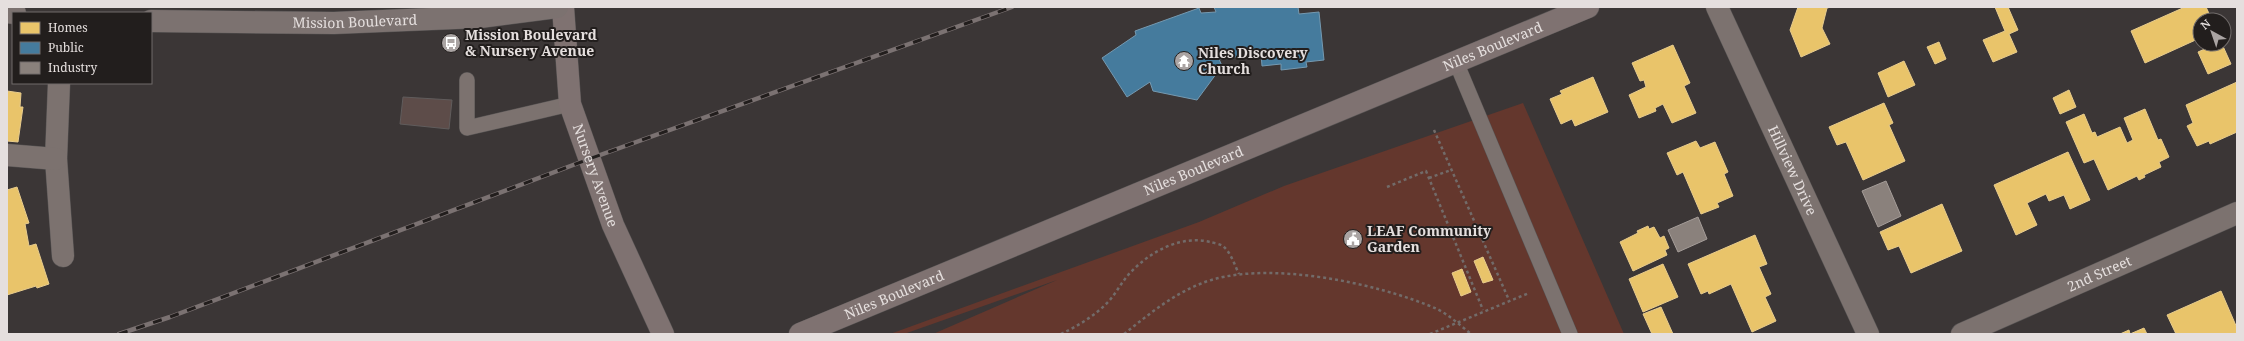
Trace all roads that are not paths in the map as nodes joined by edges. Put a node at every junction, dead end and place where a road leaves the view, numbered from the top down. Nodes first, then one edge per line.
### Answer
1 (557, 7) edge
2 (563, 7) edge
3 (1588, 7) edge
4 (1717, 7) edge
5 (152, 21) edge
6 (1456, 62) junction
7 (467, 80) dead end
8 (59, 84) edge
9 (570, 104) junction
10 (7, 154) edge
11 (56, 159) junction
12 (2237, 212) edge
13 (63, 256) dead end
14 (663, 334) edge
15 (800, 334) edge
16 (1570, 334) edge
17 (1868, 334) edge
18 (1962, 334) edge

1 - 5 main road, Mission Boulevard
2 - 9 main road, Nursery Avenue
3 - 6 main road, Niles Boulevard
4 - 17 street, Hillview Drive
6 - 15 main road, Niles Boulevard
6 - 16 lane
7 - 9 lane
8 - 11 street
9 - 14 main road, Nursery Avenue
10 - 11 street
11 - 13 street
12 - 18 street, 2nd Street

